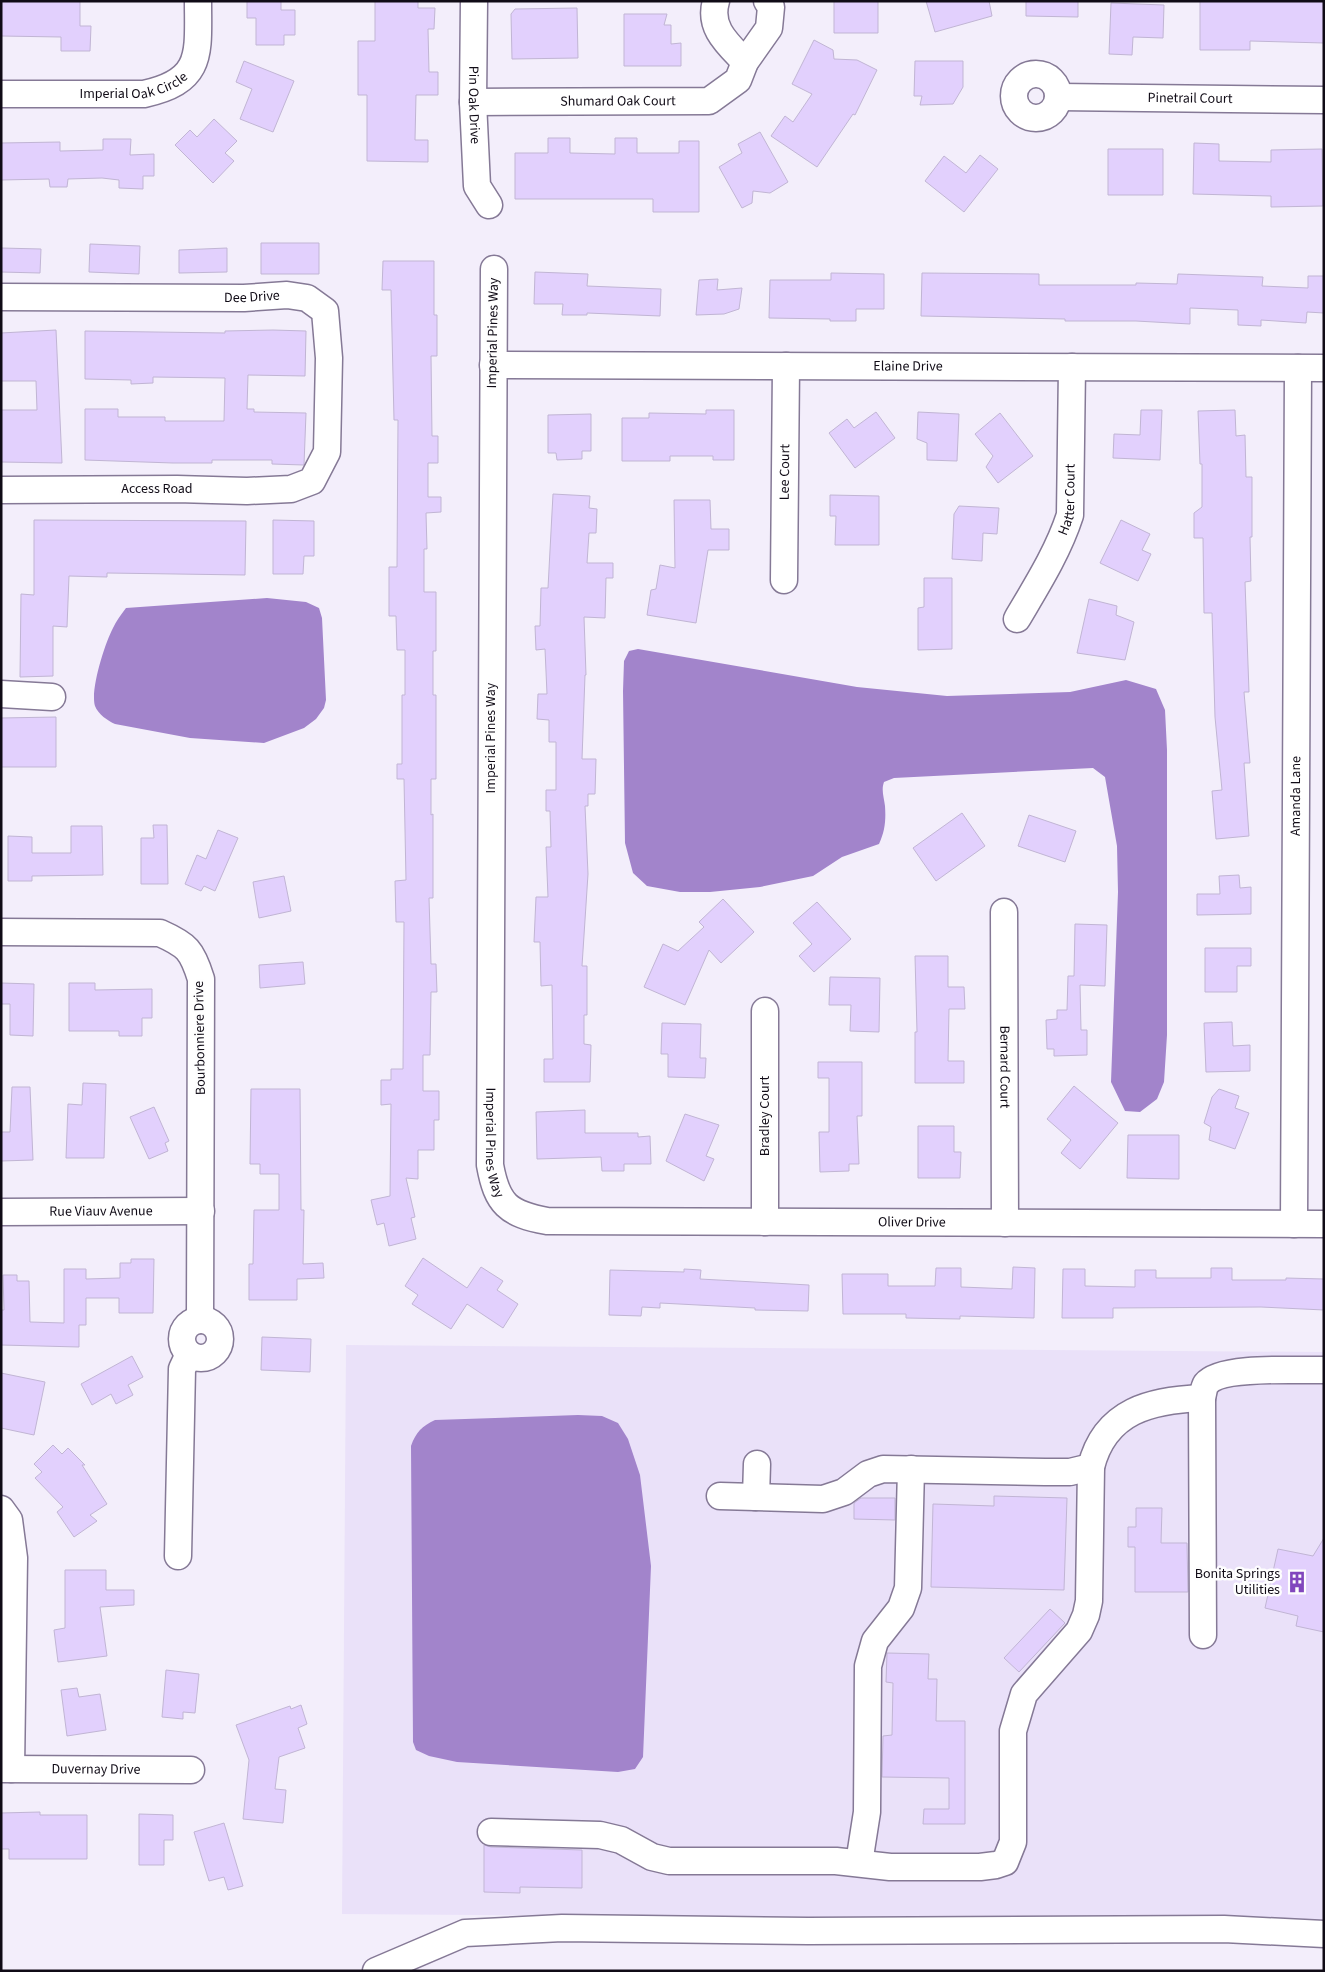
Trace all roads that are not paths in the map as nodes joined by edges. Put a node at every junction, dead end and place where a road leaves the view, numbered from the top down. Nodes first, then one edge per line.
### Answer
1 (198, 1) edge
2 (474, 1) edge
3 (716, 1) edge
4 (768, 1) edge
5 (745, 62) junction
6 (1, 94) edge
7 (1058, 97) dead end
8 (1324, 100) edge
9 (473, 102) junction
10 (489, 206) dead end
11 (494, 269) dead end
12 (1, 297) edge
13 (493, 365) junction
14 (786, 366) junction
15 (1072, 367) junction
16 (1298, 368) junction
17 (1324, 368) edge
18 (312, 481) joint
19 (1, 490) edge
20 (784, 580) dead end
21 (1017, 619) dead end
22 (1, 694) edge
23 (52, 696) dead end
24 (1004, 912) dead end
25 (1, 932) edge
26 (766, 1010) dead end
27 (504, 1204) joint
28 (201, 1211) junction
29 (1, 1212) edge
30 (765, 1222) junction
31 (1006, 1223) junction
32 (1294, 1224) junction
33 (1324, 1224) edge
34 (1324, 1370) edge
35 (1202, 1398) junction
36 (757, 1464) dead end
37 (1091, 1467) junction
38 (911, 1469) junction
39 (720, 1496) dead end
40 (756, 1497) junction
41 (1, 1510) edge
42 (178, 1556) dead end
43 (1203, 1635) dead end
44 (6, 1768) edge
45 (191, 1770) dead end
46 (491, 1832) dead end
47 (859, 1863) junction
48 (1324, 1934) edge
49 (376, 1971) edge

1 - 6 street, Imperial Oak Circle
2 - 9 street, Pin Oak Drive
3 - 5 street
4 - 5 street, Shumard Oak Court
5 - 9 street, Shumard Oak Court
7 - 8 street, Pinetrail Court
9 - 10 street, Pin Oak Drive
11 - 13 street, Imperial Pines Way
12 - 18 street, Dee Drive
13 - 14 street, Elaine Drive
13 - 27 street, Imperial Pines Way
14 - 15 street, Elaine Drive
14 - 20 street, Lee Court
15 - 16 street, Elaine Drive
15 - 21 street, Hatter Court
16 - 17 street, Elaine Drive
16 - 32 street, Amanda Lane
18 - 19 street, Access Road
22 - 23 street
24 - 31 street, Bernard Court
25 - 28 street, Bourbonniere Drive
26 - 30 street, Bradley Court
27 - 30 street, Oliver Drive
28 - 29 street, Rue Viauv Avenue
28 - 42 street, Bourbonniere Drive
30 - 31 street, Oliver Drive
31 - 32 street, Oliver Drive
32 - 33 street, Oliver Drive
34 - 35 street
35 - 37 street
35 - 43 street
36 - 40 street
37 - 38 street
37 - 47 street
38 - 40 street
38 - 47 street
39 - 40 street
41 - 44 street
44 - 45 street, Duvernay Drive
46 - 47 street
48 - 49 street

